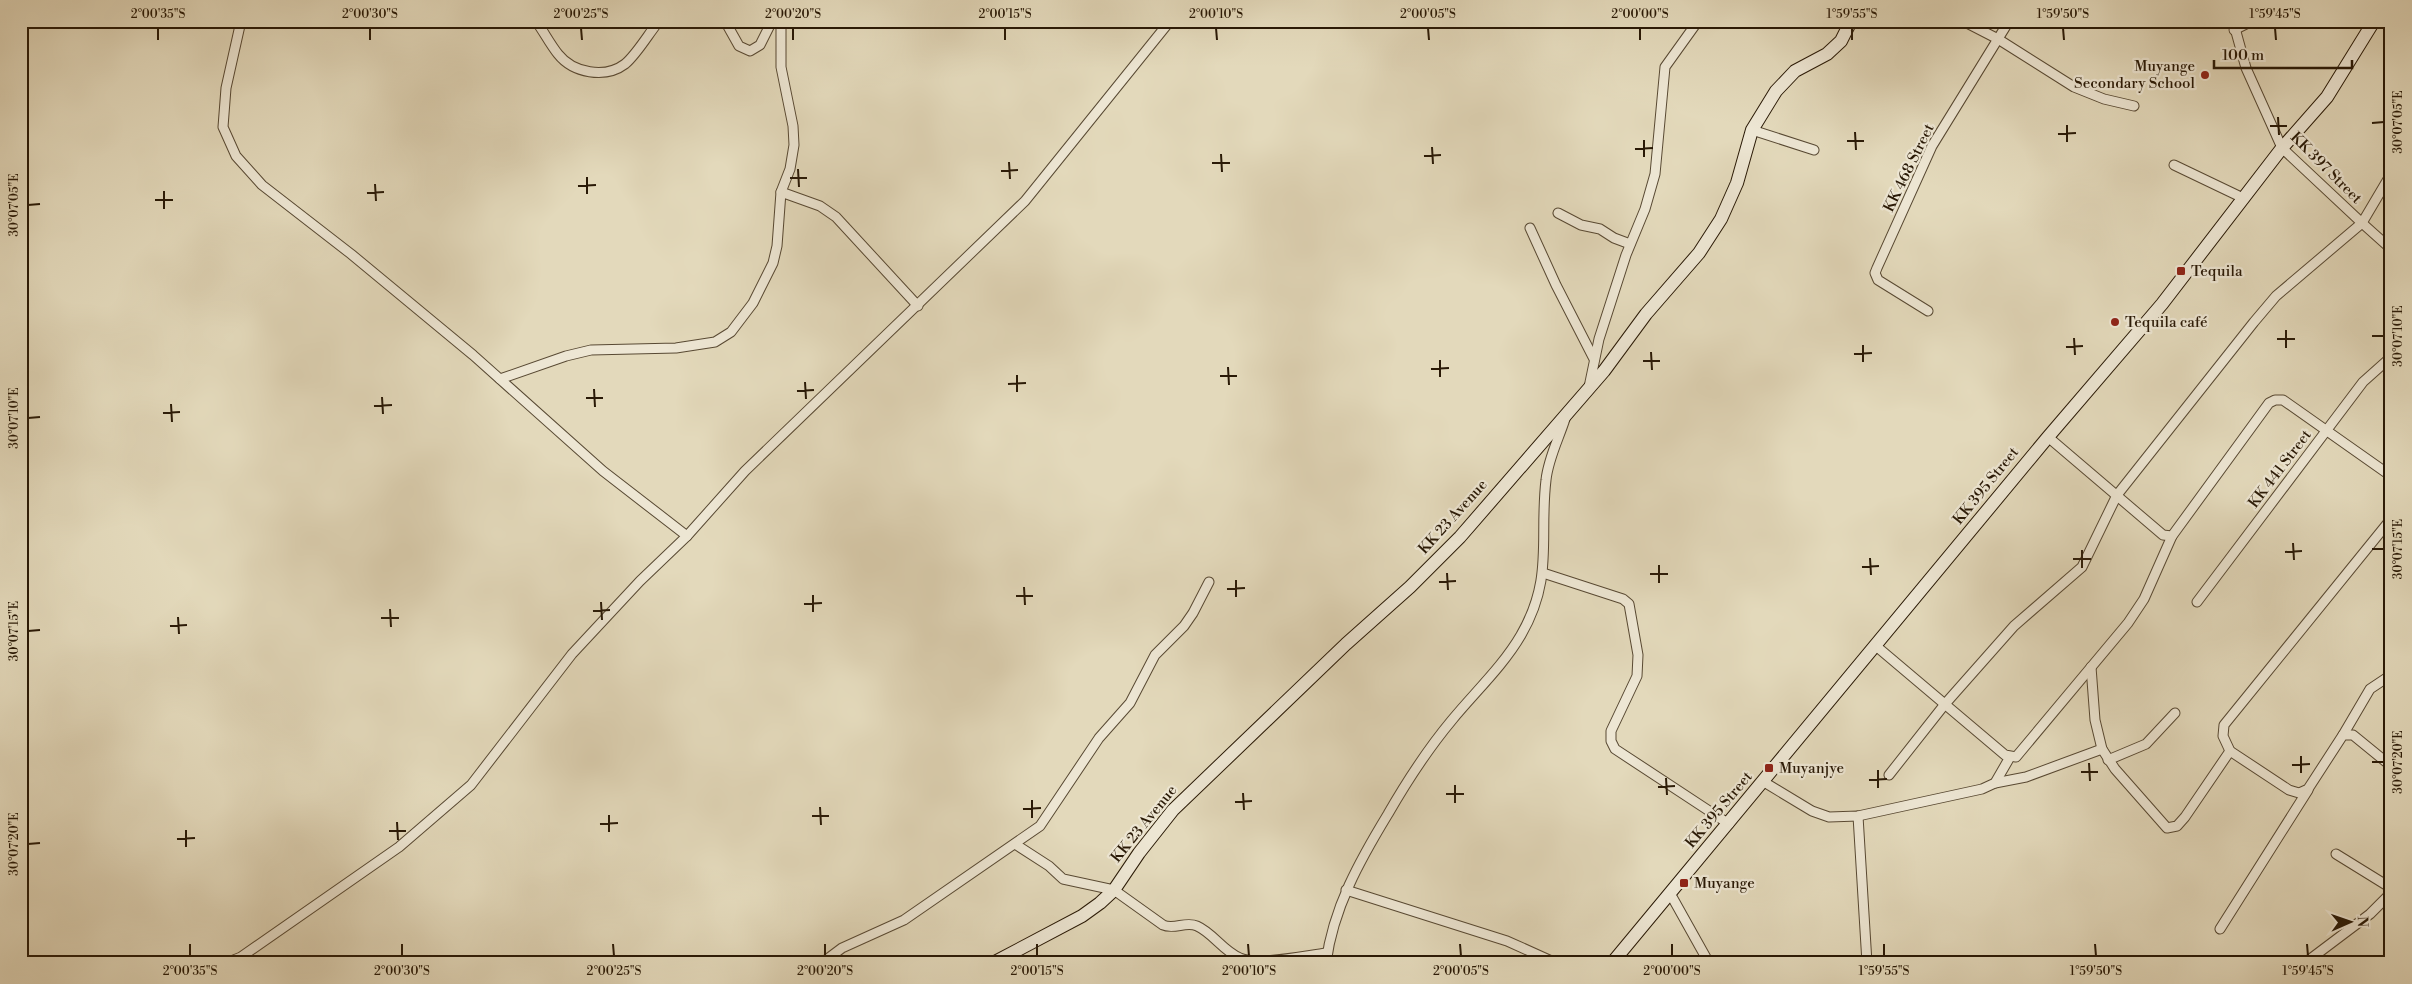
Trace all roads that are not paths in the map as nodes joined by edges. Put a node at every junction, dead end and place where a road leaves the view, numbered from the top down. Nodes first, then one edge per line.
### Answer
1 (241, 21) edge
2 (536, 21) edge
3 (659, 21) edge
4 (725, 21) edge
5 (772, 21) edge
6 (781, 21) edge
7 (1170, 21) edge
8 (1698, 21) edge
9 (1851, 21) edge
10 (1963, 21) edge
11 (2009, 21) edge
12 (2252, 21) edge
13 (2374, 21) edge
14 (2234, 26) edge
15 (1998, 38) junction
16 (2134, 106) dead end
17 (1752, 130) junction
18 (2282, 148) junction
19 (1814, 150) dead end
20 (2174, 165) dead end
21 (2391, 174) edge
22 (781, 192) junction
23 (2243, 198) junction
24 (1558, 213) dead end
25 (2362, 222) junction
26 (1530, 228) dead end
27 (1630, 244) junction
28 (2391, 249) edge
29 (918, 306) junction
30 (1928, 311) dead end
31 (2391, 357) edge
32 (1594, 359) junction
33 (500, 379) junction
34 (1589, 388) junction
35 (1567, 414) junction
36 (2327, 430) junction
37 (2048, 437) junction
38 (2391, 476) edge
39 (2117, 495) junction
40 (2391, 519) edge
41 (687, 536) junction
42 (2172, 536) junction
43 (1543, 573) junction
44 (1209, 582) dead end
45 (2197, 602) dead end
46 (1876, 646) junction
47 (2091, 667) junction
48 (2391, 675) edge
49 (1945, 704) junction
50 (2176, 713) dead end
51 (2343, 735) junction
52 (2102, 749) junction
53 (2230, 751) junction
54 (2010, 757) junction
55 (2108, 760) junction
56 (2391, 766) edge
57 (1889, 776) dead end
58 (1764, 782) junction
59 (1995, 783) junction
60 (2308, 790) junction
61 (1858, 816) junction
62 (1729, 824) junction
63 (1015, 844) junction
64 (2336, 854) dead end
65 (2391, 888) edge
66 (1114, 890) junction
67 (1346, 890) junction
68 (2391, 893) edge
69 (1670, 895) junction
70 (2220, 929) dead end
71 (1327, 953) junction
72 (226, 963) edge
73 (822, 963) edge
74 (993, 963) edge
75 (1326, 963) edge
76 (1556, 963) edge
77 (1612, 963) edge
78 (1708, 963) edge
79 (1867, 963) edge
80 (2306, 963) edge

1 - 33 street
2 - 3 street
4 - 5 street
6 - 22 street
7 - 29 street
8 - 27 street
9 - 17 main road, KK 23 Avenue
10 - 15 street
11 - 15 street, KK 468 Street
12 - 14 street
13 - 18 main road, KK 395 Street
14 - 18 street, KK 397 Street
15 - 16 street
15 - 30 street, KK 468 Street
17 - 19 street
17 - 34 main road, KK 23 Avenue
18 - 23 main road, KK 395 Street
18 - 25 street, KK 397 Street
20 - 23 street
21 - 25 street, KK 397 Street
22 - 29 street
22 - 33 street
23 - 37 main road, KK 395 Street
24 - 27 street
25 - 28 street
25 - 39 street
26 - 32 street
27 - 32 street
29 - 41 street
31 - 36 street, KK 441 Street
32 - 34 street
33 - 41 street
34 - 35 main road, KK 23 Avenue
35 - 43 street
35 - 66 main road, KK 23 Avenue
36 - 38 street
36 - 42 street
36 - 45 street, KK 441 Street
37 - 39 street
37 - 46 main road, KK 395 Street
39 - 42 street
39 - 49 street
40 - 53 street
41 - 72 street
42 - 47 street
43 - 62 street
43 - 67 street
44 - 63 street
46 - 49 street
46 - 58 main road, KK 395 Street
47 - 52 street
47 - 54 street
48 - 51 street
49 - 54 street
49 - 57 street
50 - 55 street
51 - 56 street
51 - 60 street
52 - 55 street
52 - 59 street
53 - 55 street
53 - 60 street
54 - 59 street
58 - 61 street
58 - 62 main road, KK 395 Street
59 - 61 street
60 - 70 street
61 - 79 street
62 - 69 main road, KK 395 Street
63 - 66 street
63 - 73 street
64 - 65 street
66 - 71 street
66 - 74 main road, KK 23 Avenue
67 - 71 street
67 - 76 street
68 - 80 street
69 - 77 main road, KK 395 Street
69 - 78 street
71 - 75 street

